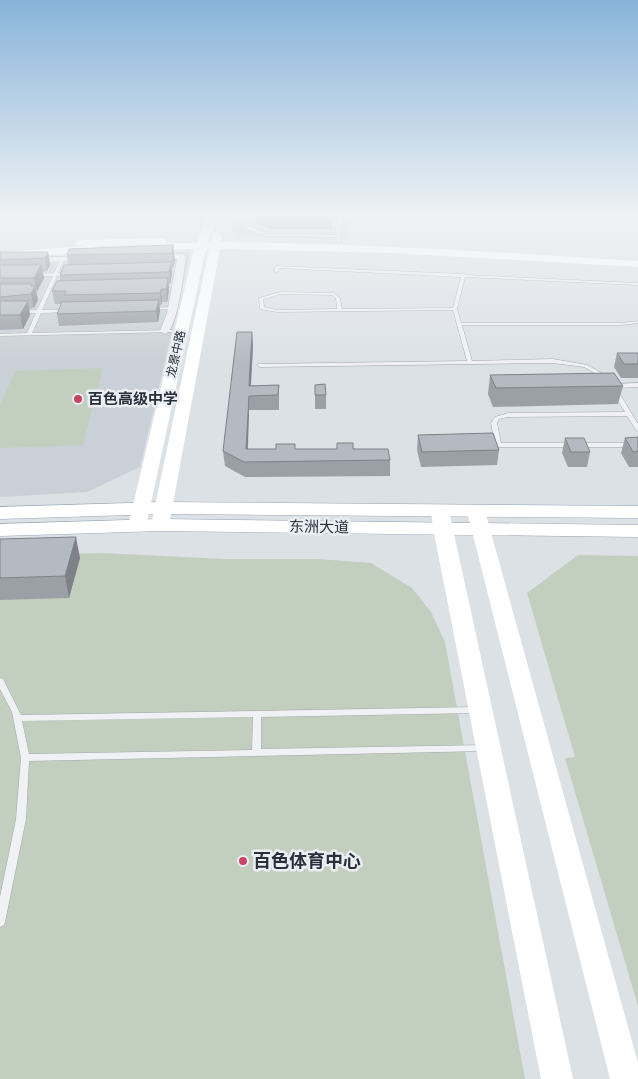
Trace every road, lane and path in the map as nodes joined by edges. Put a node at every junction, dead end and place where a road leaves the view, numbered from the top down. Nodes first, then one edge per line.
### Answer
1 (60, 263) edge
2 (179, 263) edge
3 (204, 263) edge
4 (205, 263) edge
5 (276, 271) dead end
6 (55, 274) junction
7 (74, 274) edge
8 (464, 274) junction
9 (28, 275) edge
10 (637, 284) edge
11 (58, 290) edge
12 (638, 292) edge
13 (47, 293) junction
14 (37, 295) edge
15 (172, 308) junction
16 (144, 309) edge
17 (455, 309) junction
18 (77, 310) edge
19 (340, 310) junction
20 (39, 311) junction
21 (10, 312) edge
22 (638, 322) edge
23 (460, 324) junction
24 (169, 331) joint
25 (29, 334) junction
26 (0, 335) edge
27 (470, 362) junction
28 (260, 364) dead end
29 (612, 386) junction
30 (638, 386) edge
31 (628, 414) junction
32 (638, 429) edge
33 (638, 445) edge
34 (638, 512) edge
35 (0, 513) edge
36 (139, 517) junction
37 (161, 517) junction
38 (441, 520) junction
39 (478, 520) junction
40 (0, 530) edge
41 (638, 530) edge
42 (0, 681) edge
43 (480, 710) junction
44 (258, 714) junction
45 (17, 718) junction
46 (488, 748) junction
47 (256, 753) junction
48 (25, 758) junction
49 (0, 922) edge
50 (557, 1079) edge
51 (626, 1079) edge

1 - 6 lane
2 - 15 street
3 - 36 street, 龙景中路
4 - 37 street, 龙景中路
5 - 8 lane
6 - 7 lane
6 - 9 lane
6 - 13 lane
8 - 10 lane
8 - 17 lane
10 - 12 lane
11 - 13 lane
13 - 14 lane
13 - 20 lane
15 - 16 lane
15 - 24 street
17 - 19 lane
17 - 23 lane
18 - 20 lane
19 - 19 lane
20 - 21 lane
20 - 25 lane
22 - 23 lane
23 - 27 lane
24 - 25 lane
25 - 26 lane
27 - 28 lane
27 - 29 lane
29 - 30 lane
29 - 31 lane
31 - 32 lane
31 - 33 lane
34 - 39 main road, 东洲大道
35 - 36 main road, 东洲大道
36 - 37 main road, 东洲大道
36 - 40 main road, 东洲大道
37 - 38 main road, 东洲大道
38 - 39 main road, 东洲大道
38 - 43 street
39 - 41 main road, 东洲大道
39 - 51 street
42 - 45 lane
43 - 44 lane
43 - 46 street
44 - 45 lane
44 - 47 lane
45 - 48 lane
46 - 47 lane
46 - 50 street
47 - 48 lane
48 - 49 lane

